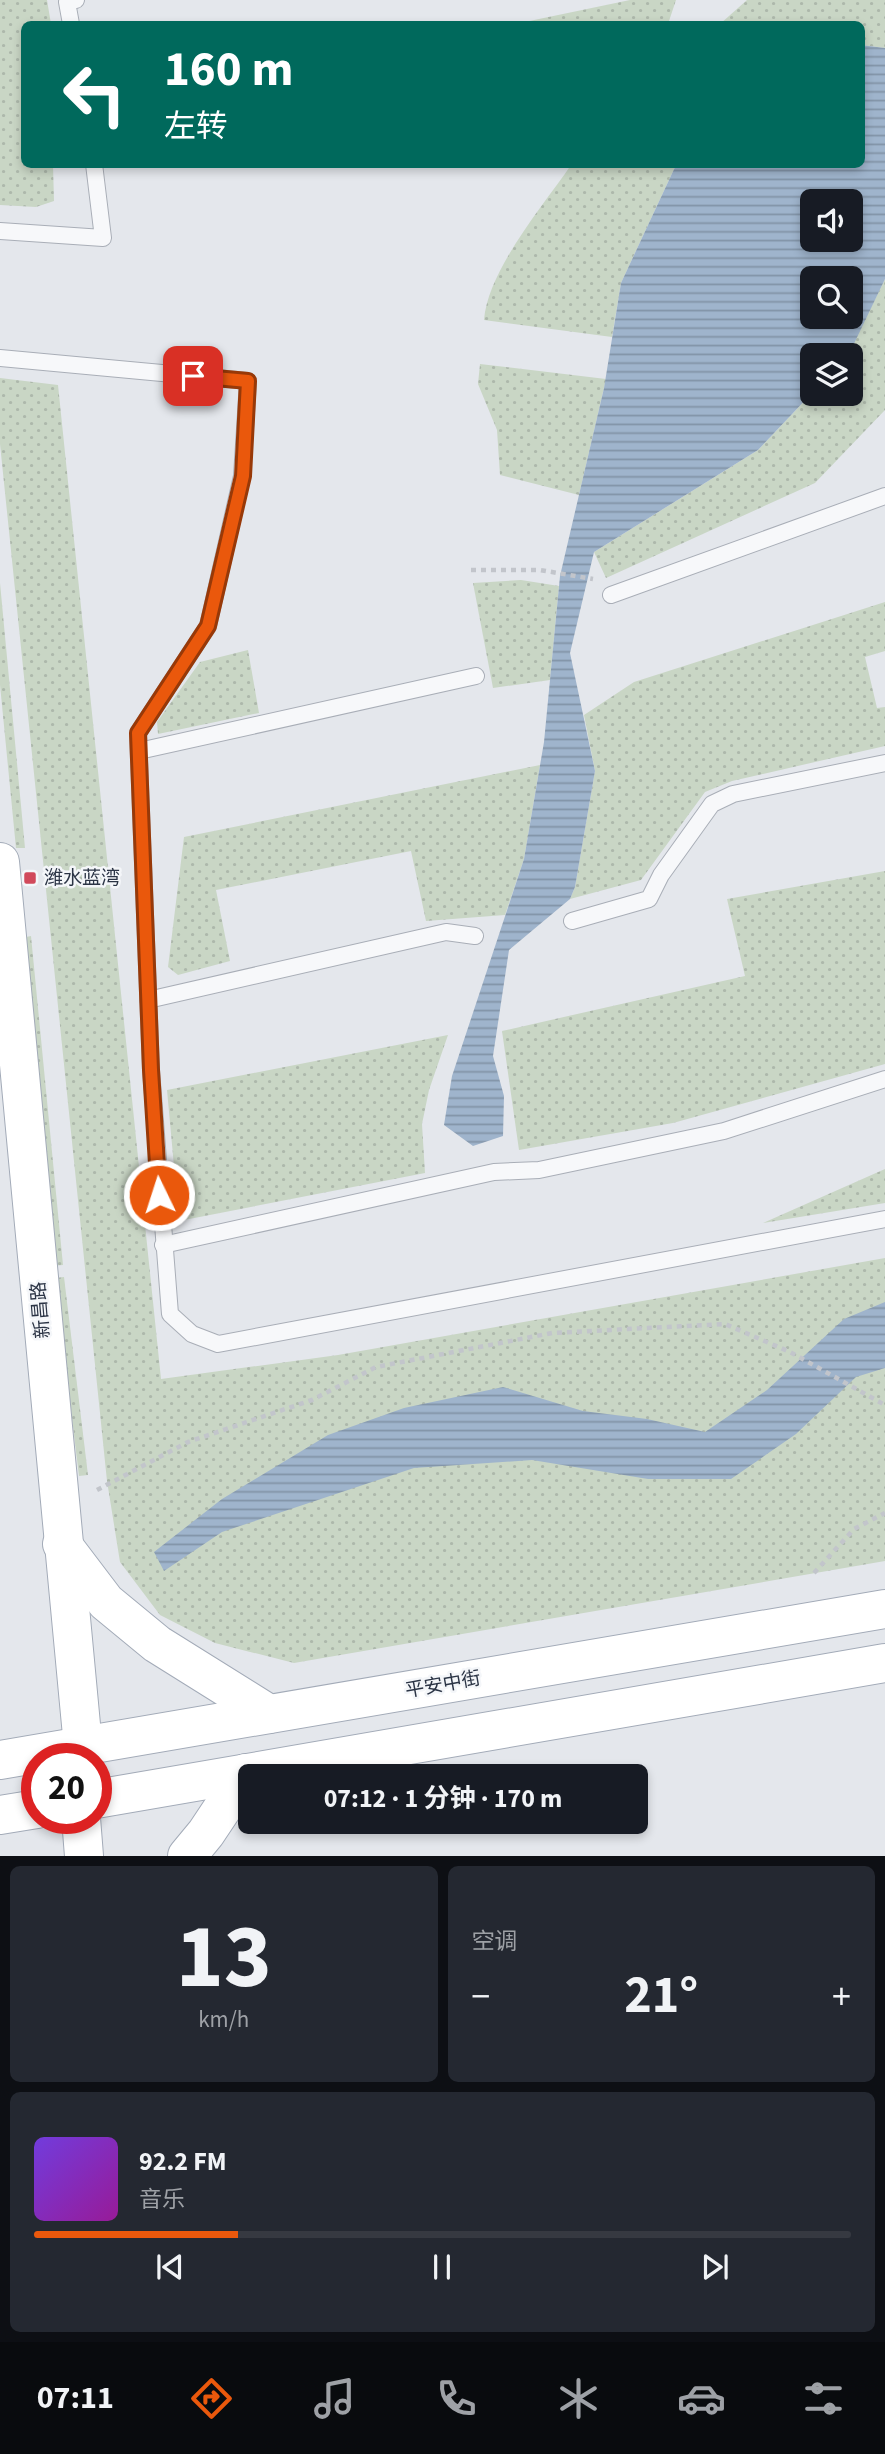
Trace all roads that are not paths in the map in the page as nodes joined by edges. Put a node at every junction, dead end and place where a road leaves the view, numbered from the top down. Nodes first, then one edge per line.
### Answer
1 (76, 0) edge
2 (70, 21) edge
3 (94, 168) edge
4 (0, 231) edge
5 (0, 358) edge
6 (885, 496) edge
7 (611, 595) dead end
8 (476, 676) dead end
9 (139, 751) junction
10 (885, 763) edge
11 (0, 862) edge
12 (572, 921) dead end
13 (475, 936) dead end
14 (148, 1000) junction
15 (885, 1079) edge
16 (885, 1219) edge
17 (163, 1245) junction
18 (62, 1544) junction
19 (885, 1609) edge
20 (885, 1663) edge
21 (269, 1714) junction
22 (81, 1743) edge
23 (112, 1746) edge
24 (21, 1758) edge
25 (0, 1760) edge
26 (298, 1764) edge
27 (238, 1774) edge
28 (238, 1785) edge
29 (112, 1795) edge
30 (21, 1812) edge
31 (0, 1815) edge
32 (82, 1834) edge
33 (84, 1856) edge
34 (187, 1856) edge

1 - 2 lane
3 - 4 lane
5 - 9 lane
6 - 7 lane
8 - 9 lane
9 - 14 lane
10 - 12 lane
11 - 18 main road, 新昌路
13 - 14 lane
14 - 17 lane
15 - 17 lane
16 - 17 lane
18 - 21 main road
18 - 22 main road, 新昌路
19 - 21 main road, 平安中街
20 - 26 main road
21 - 23 main road, 平安中街
24 - 25 main road, 平安中街
27 - 29 main road
28 - 34 main road
30 - 31 main road
32 - 33 main road

